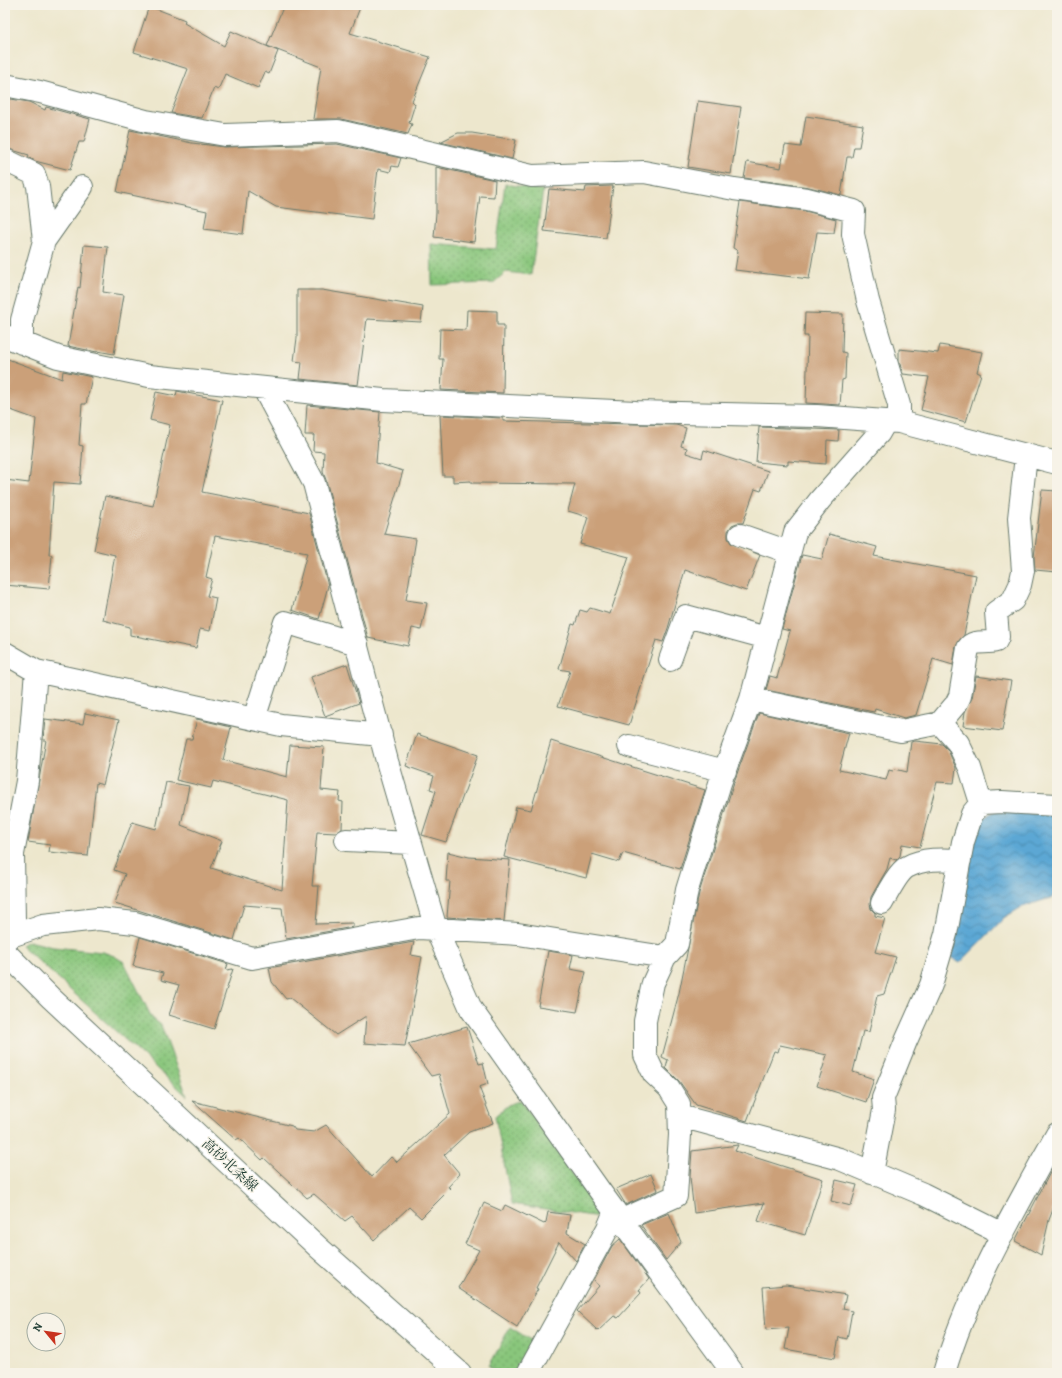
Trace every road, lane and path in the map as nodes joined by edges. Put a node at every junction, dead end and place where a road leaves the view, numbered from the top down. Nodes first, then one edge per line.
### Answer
1 (5, 86) edge
2 (5, 160) edge
3 (82, 187) dead end
4 (44, 241) junction
5 (14, 339) edge
6 (264, 389) junction
7 (892, 422) junction
8 (1026, 456) junction
9 (1057, 463) edge
10 (740, 536) dead end
11 (789, 552) junction
12 (766, 638) junction
13 (357, 644) junction
14 (5, 653) edge
15 (670, 660) dead end
16 (36, 671) junction
17 (752, 699) junction
18 (254, 719) junction
19 (940, 723) junction
20 (381, 735) junction
21 (629, 746) dead end
22 (724, 771) junction
23 (981, 802) junction
24 (1057, 805) edge
25 (346, 840) dead end
26 (411, 843) junction
27 (960, 860) junction
28 (882, 903) dead end
29 (436, 928) junction
30 (5, 931) edge
31 (5, 938) edge
32 (5, 952) edge
33 (665, 956) junction
34 (680, 1116) junction
35 (1057, 1134) edge
36 (872, 1173) junction
37 (619, 1216) junction
38 (1004, 1234) junction
39 (460, 1373) edge
40 (528, 1373) edge
41 (733, 1373) edge
42 (944, 1373) edge

1 - 7 street
2 - 4 street
3 - 4 street
4 - 5 street
5 - 6 street
6 - 7 street
6 - 13 street
7 - 8 street
7 - 11 street
8 - 9 street
8 - 19 street
10 - 11 street
11 - 12 street
12 - 15 street
12 - 17 street
13 - 18 street
13 - 20 street
14 - 16 street
16 - 18 street
16 - 30 street
17 - 19 street
17 - 22 street
18 - 20 street
19 - 23 street
20 - 26 street
21 - 22 street
22 - 33 street
23 - 24 street
23 - 27 street
25 - 26 street
26 - 29 street
27 - 28 street
27 - 36 street
29 - 31 street
29 - 33 street
29 - 37 street
32 - 39 street, 高砂北条線
33 - 34 street
34 - 36 street
34 - 37 street
35 - 38 street
36 - 38 street
37 - 40 street
37 - 41 street
38 - 42 street

